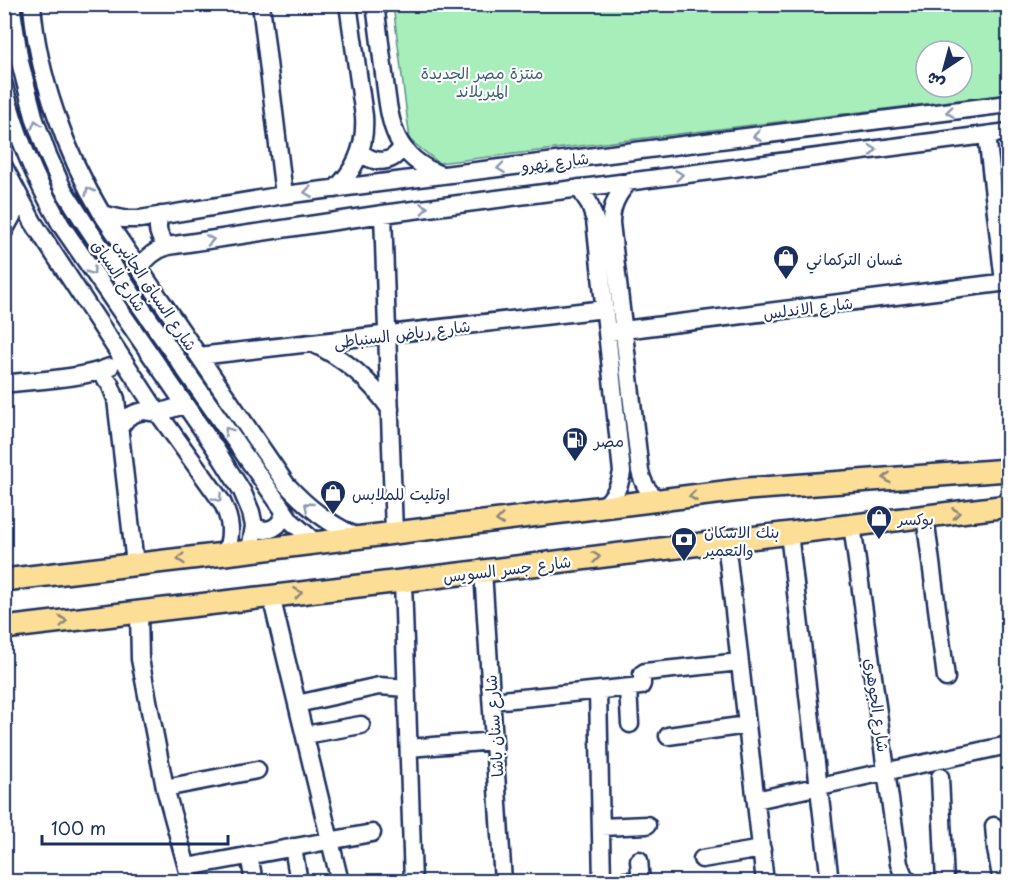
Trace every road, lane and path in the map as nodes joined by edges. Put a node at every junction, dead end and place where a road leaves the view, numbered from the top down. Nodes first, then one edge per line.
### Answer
1 (11, 4) edge
2 (32, 4) edge
3 (261, 4) edge
4 (348, 4) edge
5 (375, 4) edge
6 (4, 86) edge
7 (1008, 104) edge
8 (1008, 132) edge
9 (987, 135) junction
10 (67, 146) junction
11 (402, 146) junction
12 (636, 151) junction
13 (361, 152) junction
14 (46, 153) junction
15 (28, 159) junction
16 (550, 162) junction
17 (5, 168) edge
18 (441, 175) junction
19 (636, 180) junction
20 (579, 188) junction
21 (335, 189) junction
22 (551, 192) junction
23 (284, 195) junction
24 (21, 200) junction
25 (102, 214) junction
26 (383, 214) junction
27 (161, 215) junction
28 (4, 231) edge
29 (168, 246) junction
30 (139, 268) junction
31 (1006, 282) edge
32 (153, 289) junction
33 (136, 300) junction
34 (604, 309) junction
35 (615, 331) junction
36 (387, 334) junction
37 (312, 343) junction
38 (199, 356) junction
39 (123, 360) junction
40 (99, 371) junction
41 (4, 384) edge
42 (184, 405) junction
43 (390, 409) junction
44 (158, 413) junction
45 (120, 427) junction
46 (262, 450) junction
47 (248, 459) junction
48 (1008, 470) edge
49 (659, 500) junction
50 (602, 507) junction
51 (1008, 507) edge
52 (284, 511) junction
53 (925, 516) junction
54 (852, 525) junction
55 (254, 526) junction
56 (394, 533) junction
57 (789, 533) junction
58 (357, 537) junction
59 (726, 541) junction
60 (315, 542) junction
61 (250, 551) junction
62 (225, 554) junction
63 (135, 564) junction
64 (483, 571) junction
65 (4, 580) edge
66 (403, 580) junction
67 (271, 596) junction
68 (140, 612) junction
69 (4, 628) edge
70 (740, 662) junction
71 (946, 678) dead end
72 (407, 688) junction
73 (628, 688) junction
74 (598, 691) junction
75 (492, 701) junction
76 (297, 704) junction
77 (630, 724) dead end
78 (361, 725) dead end
79 (747, 725) junction
80 (304, 735) junction
81 (668, 736) dead end
82 (494, 741) junction
83 (1008, 745) edge
84 (409, 748) junction
85 (257, 770) dead end
86 (887, 772) junction
87 (940, 777) dead end
88 (819, 786) junction
89 (165, 788) junction
90 (756, 800) junction
91 (647, 825) dead end
92 (994, 826) dead end
93 (601, 827) junction
94 (372, 833) dead end
95 (330, 841) junction
96 (293, 847) junction
97 (1002, 848) edge
98 (762, 849) junction
99 (249, 855) junction
100 (702, 859) dead end
101 (639, 860) dead end
102 (189, 874) edge
103 (641, 881) edge
104 (943, 881) edge
105 (254, 882) edge
106 (299, 882) edge
107 (340, 882) edge
108 (413, 882) edge
109 (503, 882) edge
110 (602, 882) edge
111 (614, 882) edge
112 (765, 882) edge
113 (830, 882) edge
114 (910, 882) edge
115 (1002, 882) edge

14 -> 1 street, شارع السباق
2 - 10 street, شارع السباق الجانبى
3 - 23 street
4 - 13 street
5 - 11 street
6 - 15 street, شارع السباق
7 -> 12 street, شارع نهرو
8 - 9 street, شارع نهرو
19 -> 9 street, شارع نهرو
9 - 31 street
10 - 14 street
25 -> 10 street, شارع السباق الجانبى
11 - 13 street
11 - 18 street
12 - 16 street, شارع نهرو
12 - 19 street
13 - 21 street
14 - 33 street, شارع السباق
15 - 17 street
15 -> 42 street, شارع السباق
16 -> 18 street, شارع نهرو
16 - 22 street
17 - 24 street
18 - 21 street, شارع نهرو
19 - 20 street, شارع نهرو
19 - 35 street
20 - 22 street, شارع نهرو
20 - 34 street
21 -> 23 street, شارع نهرو
26 -> 22 street, شارع نهرو
23 - 27 street, شارع نهرو
24 - 28 street
24 - 39 street
25 - 27 street, شارع نهرو
25 - 30 street, شارع السباق الجانبى
29 -> 26 street, شارع نهرو
26 - 36 street
27 - 29 street
29 - 30 street, شارع نهرو
30 - 32 street, شارع السباق الجانبى
31 - 35 street, شارع الاندلس
32 - 33 street
32 - 38 street, شارع السباق الجانبى
47 -> 33 street, شارع السباق
34 - 35 street
34 - 36 street, شارع رياض السنباطى
35 - 49 street
35 - 50 street
36 - 37 street, شارع رياض السنباطى
36 - 43 street
37 - 38 street, شارع رياض السنباطى
37 - 43 street
38 - 46 street, شارع السباق الجانبى
39 - 40 street
39 - 44 street
40 - 41 street
40 - 45 street
42 - 44 street
42 - 55 street, شارع السباق
43 - 56 street
44 - 45 street
44 -> 62 street
45 - 63 street
46 - 47 street
58 -> 46 street, شارع السباق الجانبى
47 - 52 street, شارع السباق
48 -> 49 main road
49 - 50 main road
50 -> 56 main road
53 -> 51 main road, شارع جسر السويس
52 - 55 street
52 - 60 street, شارع السباق
53 - 54 main road, شارع جسر السويس
53 - 71 street
54 - 57 main road, شارع جسر السويس
54 - 86 street, شارع الجوهري
55 - 61 street, شارع السباق
56 - 58 main road
57 - 59 main road, شارع جسر السويس
57 - 88 street
58 - 60 main road
64 -> 59 main road, شارع جسر السويس
59 - 70 street
60 - 61 main road
61 - 62 main road
62 -> 63 main road
63 - 65 main road
64 - 66 main road, شارع جسر السويس
64 - 75 street, شارع سنان باشا
67 -> 66 main road, شارع جسر السويس
66 - 72 street
67 - 68 main road, شارع جسر السويس
67 - 76 street
69 -> 68 main road, شارع جسر السويس
68 - 89 street
70 - 73 street
70 - 79 street
72 - 76 street
72 - 84 street
73 - 74 street
73 - 77 street
74 - 75 street
74 - 93 street
75 - 82 street, شارع سنان باشا
76 - 80 street
78 - 80 street
79 - 81 street
79 - 90 street
80 - 95 street
82 - 84 street
82 - 109 street, شارع سنان باشا
83 - 86 street
84 - 108 street
85 - 89 street
86 - 88 street
86 - 114 street, شارع الجوهري
87 - 104 street
88 - 90 street
88 - 113 street
89 - 102 street
90 - 98 street
91 - 93 street
92 - 97 street
93 - 110 street
94 - 95 street
95 - 96 street
95 - 107 street
96 - 99 street
96 - 106 street
97 - 115 street
98 - 100 street
98 - 112 street
99 - 102 street
99 - 105 street
101 - 103 street
103 - 111 street

